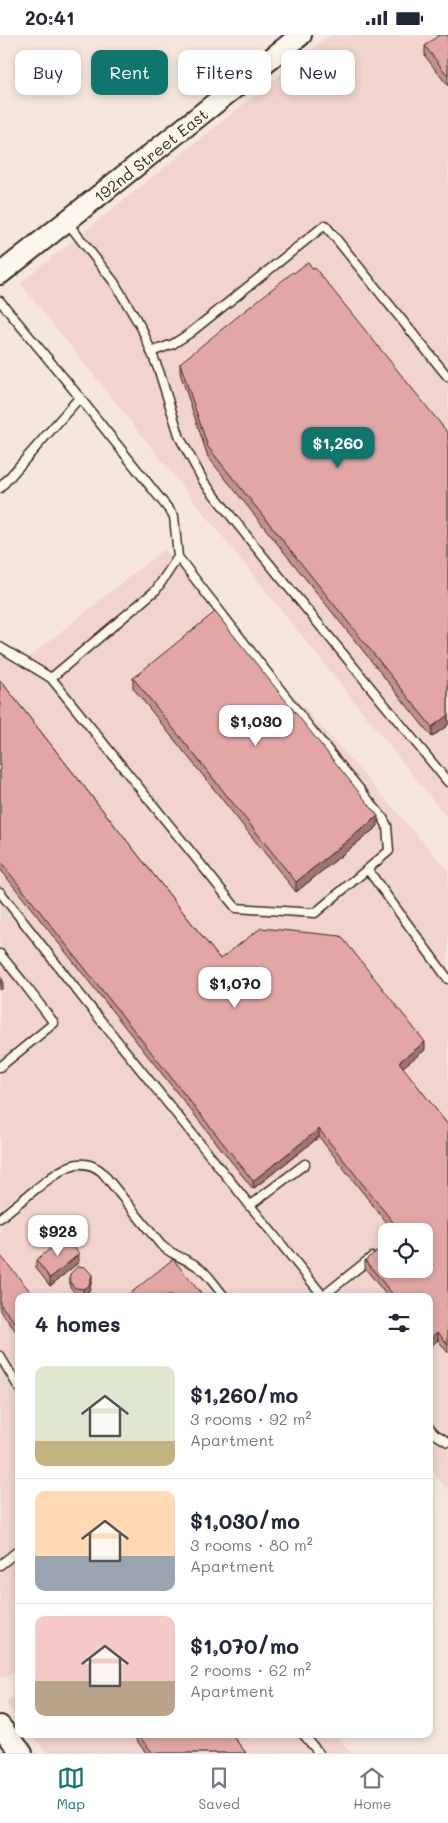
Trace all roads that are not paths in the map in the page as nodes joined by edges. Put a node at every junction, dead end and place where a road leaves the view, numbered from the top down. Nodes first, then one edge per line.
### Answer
1 (301, 35) edge
2 (66, 221) junction
3 (0, 274) edge
4 (0, 301) edge
5 (151, 352) junction
6 (448, 377) edge
7 (80, 397) junction
8 (0, 488) edge
9 (178, 557) junction
10 (0, 647) edge
11 (51, 678) junction
12 (447, 777) edge
13 (368, 870) junction
14 (0, 892) edge
15 (0, 954) edge
16 (448, 979) edge
17 (0, 1067) edge
18 (305, 1164) dead end
19 (249, 1206) junction
20 (0, 1218) edge
21 (376, 1254) edge
22 (221, 1293) edge
23 (321, 1293) edge
24 (327, 1293) edge
25 (0, 1356) edge
26 (15, 1380) edge
27 (433, 1432) edge
28 (448, 1442) edge
29 (15, 1553) edge
30 (0, 1565) edge
31 (4, 1735) edge
32 (306, 1738) edge
33 (22, 1753) edge
34 (318, 1753) edge

1 - 2 street, 192nd Street East
2 - 3 street, 192nd Street East
2 - 5 lane
4 - 7 lane
5 - 6 lane
5 - 12 lane
7 - 8 lane
7 - 9 lane
9 - 11 lane
9 - 13 lane
10 - 11 lane
11 - 13 lane
13 - 16 lane
14 - 19 lane
15 - 17 lane
18 - 19 lane
19 - 23 lane
20 - 22 lane
21 - 24 lane
25 - 26 lane
27 - 28 lane
29 - 30 lane
31 - 33 street
32 - 34 lane

